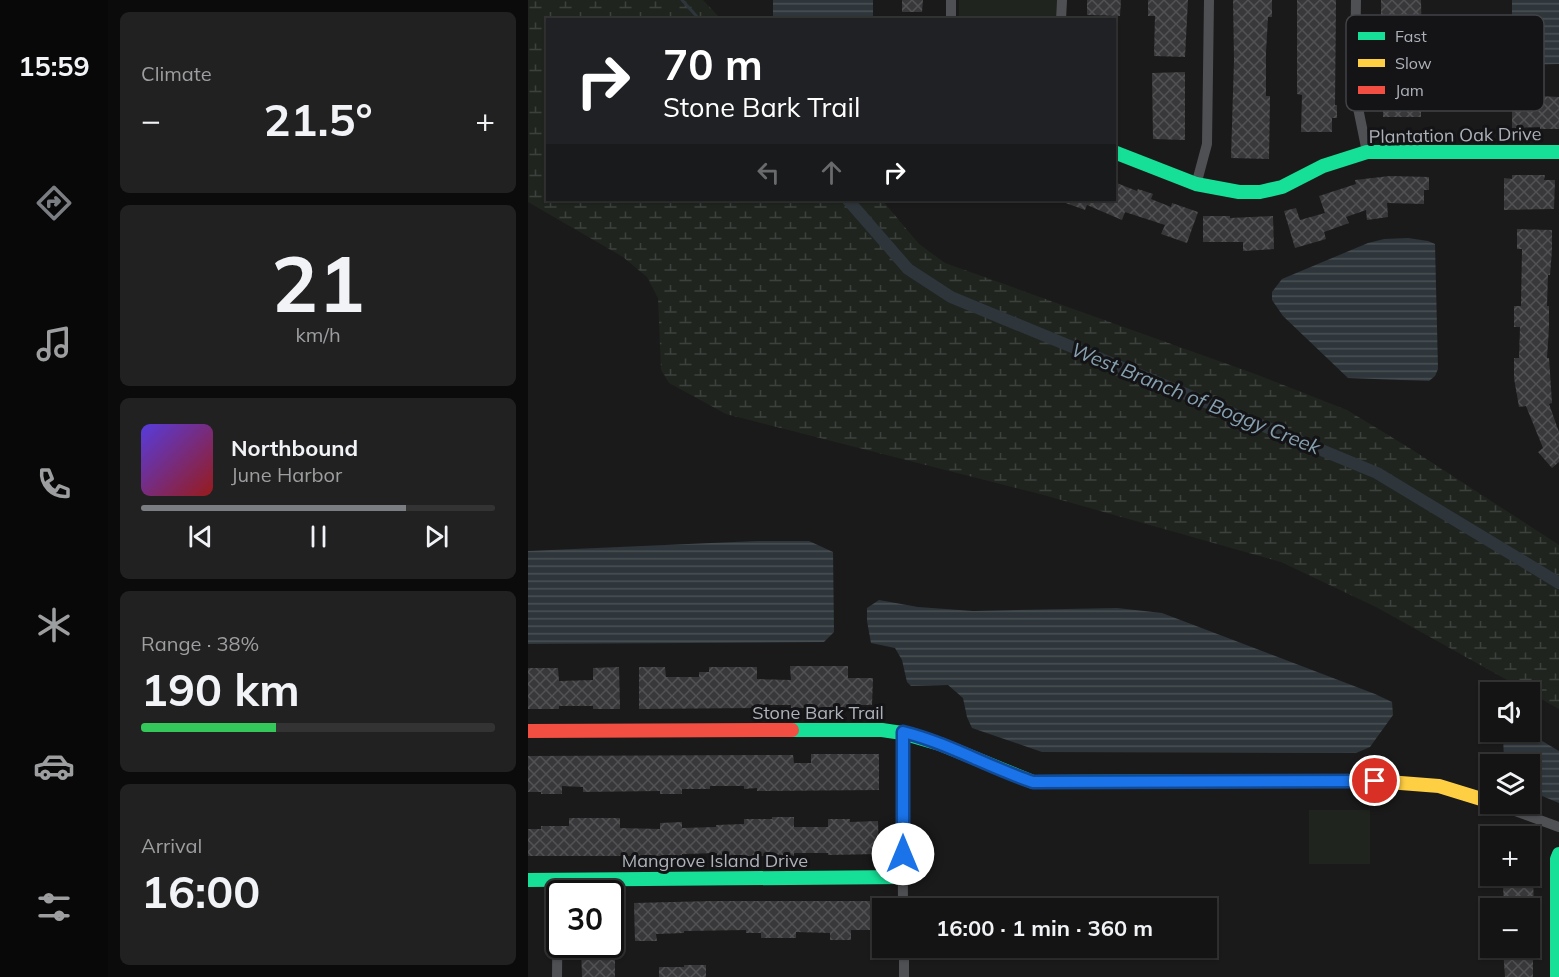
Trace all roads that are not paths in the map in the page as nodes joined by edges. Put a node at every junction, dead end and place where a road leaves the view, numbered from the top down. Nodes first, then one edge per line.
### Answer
1 (951, 0) edge
2 (1062, 0) edge
3 (1209, 0) edge
4 (1356, 0) edge
5 (1356, 15) edge
6 (951, 18) edge
7 (1061, 18) edge
8 (1359, 111) edge
9 (1367, 152) junction
10 (1559, 152) edge
11 (1116, 153) edge
12 (1196, 185) junction
13 (528, 730) edge
14 (903, 732) junction
15 (1480, 799) edge
16 (1523, 814) edge
17 (1559, 827) edge
18 (1559, 854) edge
19 (903, 877) junction
20 (558, 879) junction
21 (528, 880) edge
22 (903, 898) edge
23 (904, 958) edge
24 (557, 977) edge
25 (904, 977) edge
26 (1557, 977) edge

1 - 6 street
2 - 7 street
3 - 12 street
4 - 5 street
8 - 9 street
9 - 10 street, Plantation Oak Drive
9 - 12 street, Plantation Oak Drive
11 - 12 street, Plantation Oak Drive
13 - 14 street, Stone Bark Trail
14 - 15 street, Stone Bark Trail
14 - 19 street
16 - 17 street
18 - 26 street
19 - 20 street, Mangrove Island Drive
19 - 22 street
20 - 21 street, Mangrove Island Drive
20 - 24 street
23 - 25 street

